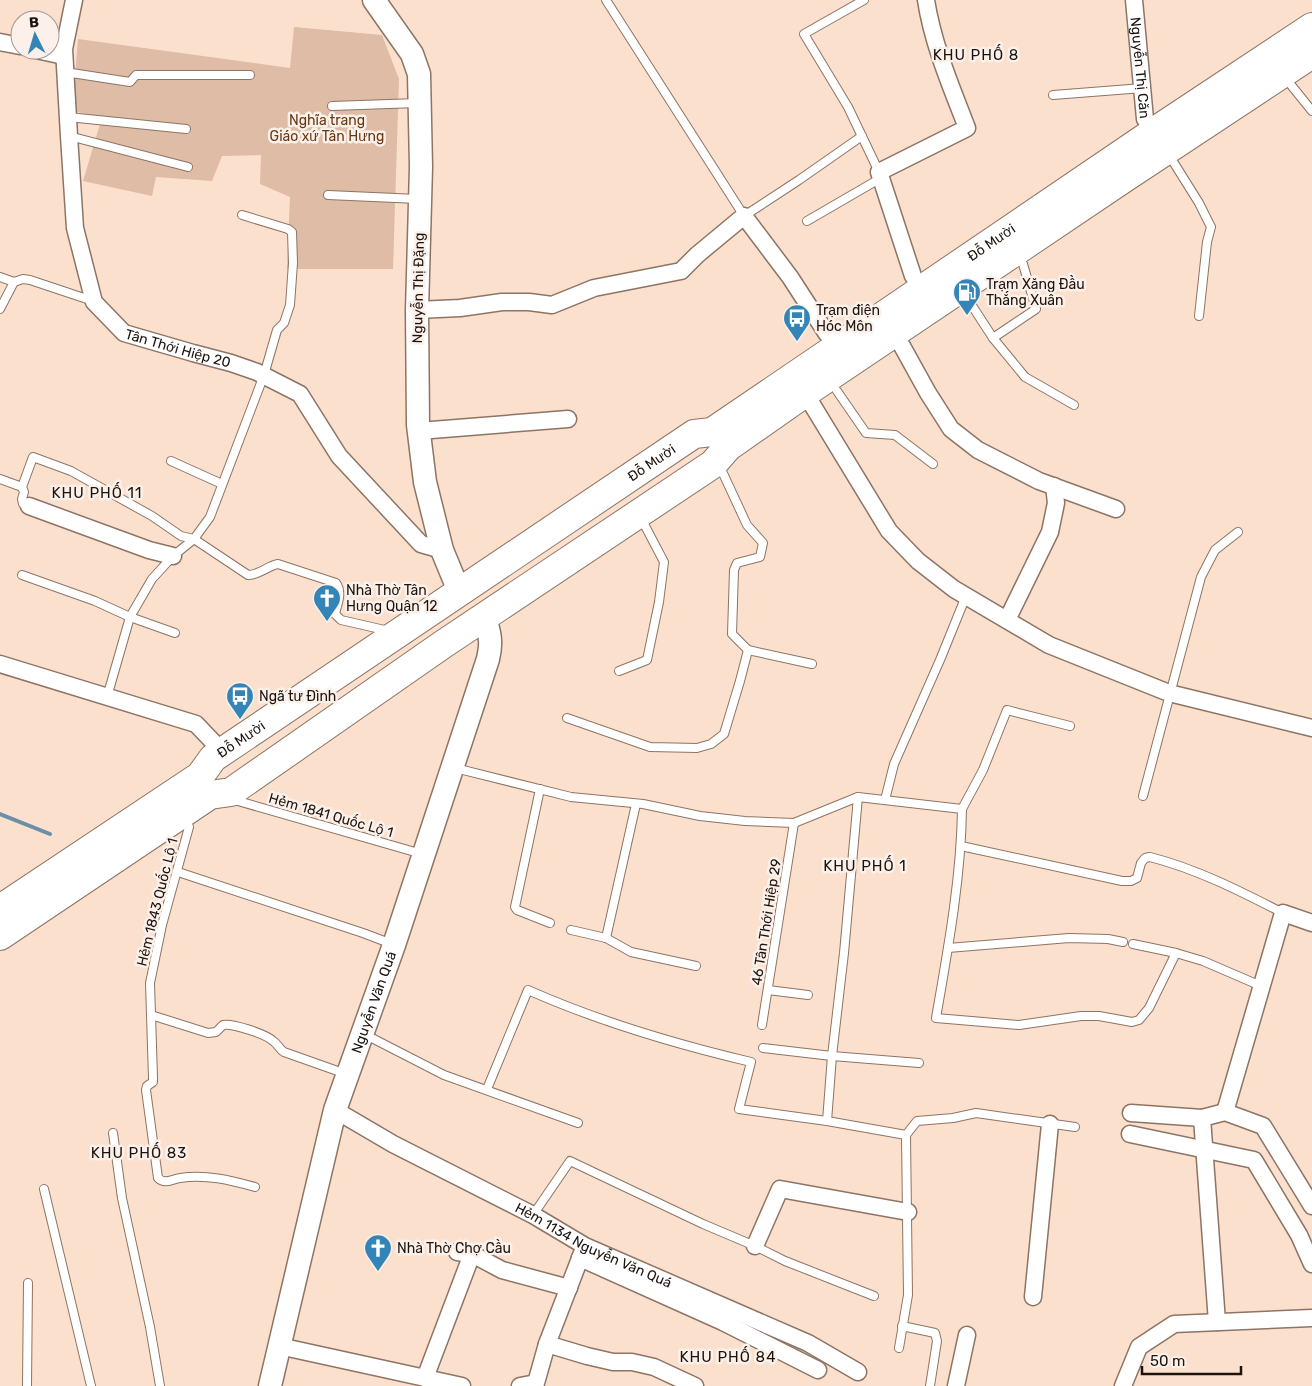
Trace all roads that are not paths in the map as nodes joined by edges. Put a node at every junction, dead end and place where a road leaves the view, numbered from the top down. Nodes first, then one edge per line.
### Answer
1 (74, 0) edge
2 (374, 0) edge
3 (606, 0) edge
4 (864, 0) edge
5 (926, 0) edge
6 (1134, 0) edge
7 (1312, 8) edge
8 (1312, 27) edge
9 (1312, 54) edge
10 (57, 60) edge
11 (65, 64) junction
12 (250, 75) dead end
13 (1301, 79) edge
14 (1142, 88) junction
15 (1053, 95) dead end
16 (420, 103) junction
17 (332, 106) dead end
18 (1312, 111) edge
19 (68, 117) junction
20 (1150, 125) junction
21 (186, 129) dead end
22 (69, 136) junction
23 (862, 136) junction
24 (1174, 162) junction
25 (188, 166) dead end
26 (881, 175) junction
27 (328, 195) dead end
28 (420, 200) junction
29 (242, 215) dead end
30 (744, 216) junction
31 (807, 221) dead end
32 (1024, 264) junction
33 (913, 276) junction
34 (0, 277) edge
35 (14, 282) junction
36 (969, 301) junction
37 (94, 302) junction
38 (0, 309) edge
39 (417, 310) junction
40 (1199, 316) dead end
41 (827, 334) junction
42 (993, 338) junction
43 (902, 346) junction
44 (264, 375) junction
45 (837, 391) junction
46 (809, 400) junction
47 (1074, 405) dead end
48 (568, 419) dead end
49 (419, 431) junction
50 (172, 461) dead end
51 (933, 464) dead end
52 (721, 469) junction
53 (0, 478) edge
54 (222, 484) junction
55 (1054, 486) junction
56 (22, 487) junction
57 (29, 506) joint
58 (1116, 509) dead end
59 (643, 522) junction
60 (1238, 532) dead end
61 (194, 539) junction
62 (442, 550) junction
63 (173, 556) junction
64 (22, 575) dead end
65 (458, 588) junction
66 (966, 596) junction
67 (130, 617) junction
68 (1007, 620) junction
69 (485, 622) junction
70 (175, 633) dead end
71 (391, 633) junction
72 (748, 650) junction
73 (0, 664) edge
74 (812, 664) dead end
75 (619, 670) dead end
76 (1169, 693) junction
77 (108, 697) junction
78 (567, 718) dead end
79 (1070, 726) dead end
80 (1312, 728) edge
81 (217, 746) junction
82 (454, 767) junction
83 (540, 790) junction
84 (1143, 796) dead end
85 (858, 797) junction
86 (231, 799) junction
87 (885, 800) junction
88 (636, 804) junction
89 (962, 809) junction
90 (794, 823) junction
91 (189, 827) junction
92 (962, 846) junction
93 (424, 854) junction
94 (178, 872) junction
95 (0, 893) edge
96 (0, 910) edge
97 (1283, 913) junction
98 (550, 923) dead end
99 (1312, 923) edge
100 (571, 930) dead end
101 (0, 936) edge
102 (606, 938) junction
103 (1123, 942) dead end
104 (1134, 944) dead end
105 (394, 945) junction
106 (948, 948) junction
107 (0, 953) edge
108 (1176, 953) junction
109 (696, 966) dead end
110 (1261, 986) junction
111 (768, 990) junction
112 (808, 995) dead end
113 (151, 1014) junction
114 (762, 1025) dead end
115 (362, 1033) junction
116 (763, 1048) dead end
117 (832, 1056) junction
118 (919, 1063) dead end
119 (348, 1075) junction
120 (487, 1089) junction
121 (336, 1110) junction
122 (1224, 1112) junction
123 (1131, 1113) dead end
124 (1202, 1118) junction
125 (827, 1121) junction
126 (578, 1123) dead end
127 (1050, 1124) junction
128 (1075, 1128) dead end
129 (113, 1133) dead end
130 (1130, 1134) dead end
131 (906, 1135) junction
132 (1204, 1150) junction
133 (255, 1187) dead end
134 (44, 1189) dead end
135 (1312, 1206) edge
136 (908, 1212) junction
137 (533, 1215) junction
138 (755, 1246) junction
139 (583, 1252) junction
140 (1312, 1264) edge
141 (28, 1283) dead end
142 (569, 1288) junction
143 (874, 1296) dead end
144 (1033, 1297) dead end
145 (1312, 1318) edge
146 (1217, 1322) junction
147 (902, 1326) junction
148 (967, 1335) dead end
149 (547, 1344) junction
150 (279, 1346) junction
151 (899, 1348) dead end
152 (818, 1370) dead end
153 (858, 1372) dead end
154 (425, 1378) junction
155 (27, 1386) edge
156 (91, 1386) edge
157 (160, 1386) edge
158 (270, 1386) edge
159 (459, 1386) edge
160 (520, 1386) edge
161 (695, 1386) edge
162 (930, 1386) edge
163 (956, 1386) edge
164 (1123, 1386) edge

1 - 11 street, Tân Thới Hiệp 20
2 - 16 main road, Nguyễn Thị Đặng
3 - 30 lane
4 - 23 lane
5 - 26 street
6 - 14 street, Nguyễn Thị Căn
7 - 20 highway, Đỗ Mười
8 - 20 highway, Đỗ Mười
9 - 46 highway, Đỗ Mười
10 - 11 street
11 - 12 lane
11 - 19 street, Tân Thới Hiệp 20
13 - 18 lane
13 - 24 highway, Đỗ Mười
14 - 15 lane
14 - 20 street, Nguyễn Thị Căn
16 - 17 lane
16 - 28 main road, Nguyễn Thị Đặng
19 - 21 lane
19 - 22 street, Tân Thới Hiệp 20
20 - 33 highway, Đỗ Mười
20 - 65 highway, Đỗ Mười
22 - 25 lane
22 - 37 street, Tân Thới Hiệp 20
23 - 26 lane
23 - 30 lane
24 - 32 highway, Đỗ Mười
24 - 40 lane
26 - 31 lane
26 - 33 street
27 - 28 lane
28 - 39 main road, Nguyễn Thị Đặng
29 - 44 lane
30 - 39 street
30 - 41 street
32 - 36 highway, Đỗ Mười
32 - 42 lane
33 - 41 highway, Đỗ Mười
34 - 35 lane
35 - 37 lane
35 - 38 lane
36 - 42 lane
36 - 43 highway, Đỗ Mười
37 - 44 street, Tân Thới Hiệp 20
39 - 49 main road, Nguyễn Thị Đặng
41 - 65 highway, Đỗ Mười
42 - 47 lane
43 - 45 highway, Đỗ Mười
43 - 55 street
44 - 54 lane
44 - 62 street, Tân Thới Hiệp 20
45 - 46 highway, Đỗ Mười
45 - 51 lane
46 - 52 highway, Đỗ Mười
46 - 66 street
46 - 69 highway, Đỗ Mười
48 - 49 street
49 - 62 main road, Nguyễn Thị Đặng
50 - 54 lane
52 - 59 highway, Đỗ Mười
52 - 72 lane
53 - 56 lane
54 - 61 lane
55 - 58 street
55 - 68 street
56 - 57 lane
56 - 61 lane
57 - 63 street
59 - 69 highway, Đỗ Mười
59 - 75 lane
60 - 76 lane
61 - 63 lane
61 - 71 lane
62 - 65 main road, Nguyễn Thị Đặng
63 - 67 lane
64 - 67 lane
65 - 71 highway, Đỗ Mười
66 - 68 street
66 - 87 lane
67 - 70 lane
67 - 77 lane
68 - 76 street
69 - 82 main road, Nguyễn Văn Quá
69 - 86 highway, Đỗ Mười
69 - 101 highway, Đỗ Mười
71 - 81 highway, Đỗ Mười
71 - 96 highway, Đỗ Mười
72 - 74 lane
72 - 78 lane
73 - 77 street
76 - 80 street
76 - 84 lane
77 - 81 street
79 - 89 lane
81 - 95 highway, Đỗ Mười
82 - 83 lane
82 - 93 main road, Nguyễn Văn Quá
83 - 88 lane
83 - 98 lane
85 - 87 lane
85 - 90 lane
85 - 117 lane
86 - 91 highway, Đỗ Mười
86 - 93 lane, Hẻm 1841 Quốc Lộ 1
87 - 89 lane
88 - 90 lane
88 - 102 lane
89 - 92 lane
90 - 111 lane, 46 Tân Thới Hiệp 29
91 - 94 lane, Hẻm 1843 Quốc Lộ 1
91 - 107 highway, Đỗ Mười
92 - 97 lane
92 - 106 lane
93 - 105 main road, Nguyễn Văn Quá
94 - 105 lane
94 - 113 lane, Hẻm 1843 Quốc Lộ 1
97 - 99 street
97 - 110 street
100 - 102 lane
102 - 109 lane
103 - 106 lane
104 - 108 lane
105 - 115 main road, Nguyễn Văn Quá
106 - 108 lane
108 - 110 lane
110 - 122 street
111 - 112 lane
111 - 114 lane, 46 Tân Thới Hiệp 29
113 - 119 lane
113 - 133 lane, Hẻm 1843 Quốc Lộ 1
115 - 119 main road, Nguyễn Văn Quá
115 - 120 lane
116 - 117 lane
117 - 118 lane
117 - 125 lane
119 - 121 main road, Nguyễn Văn Quá
120 - 125 lane
120 - 126 lane
121 - 137 street, Hẻm 1134 Nguyễn Văn Quá
121 - 150 main road, Nguyễn Văn Quá
122 - 124 street
122 - 135 street
123 - 124 street
124 - 132 street
125 - 131 lane
127 - 128 lane
127 - 131 lane
127 - 144 street
129 - 157 lane
130 - 132 street
131 - 136 lane
132 - 140 street
132 - 146 street
134 - 156 lane
136 - 138 street
136 - 147 lane
137 - 138 lane
137 - 139 street, Hẻm 1134 Nguyễn Văn Quá
138 - 143 lane
139 - 142 street
139 - 152 street
139 - 153 street, Hẻm 1134 Nguyễn Văn Quá
141 - 155 lane
142 - 149 street
142 - 154 street
145 - 146 street
146 - 164 street
147 - 151 lane
147 - 162 lane
148 - 163 street
149 - 160 street
149 - 161 street
150 - 154 street
150 - 158 main road, Nguyễn Văn Quá
154 - 159 street

